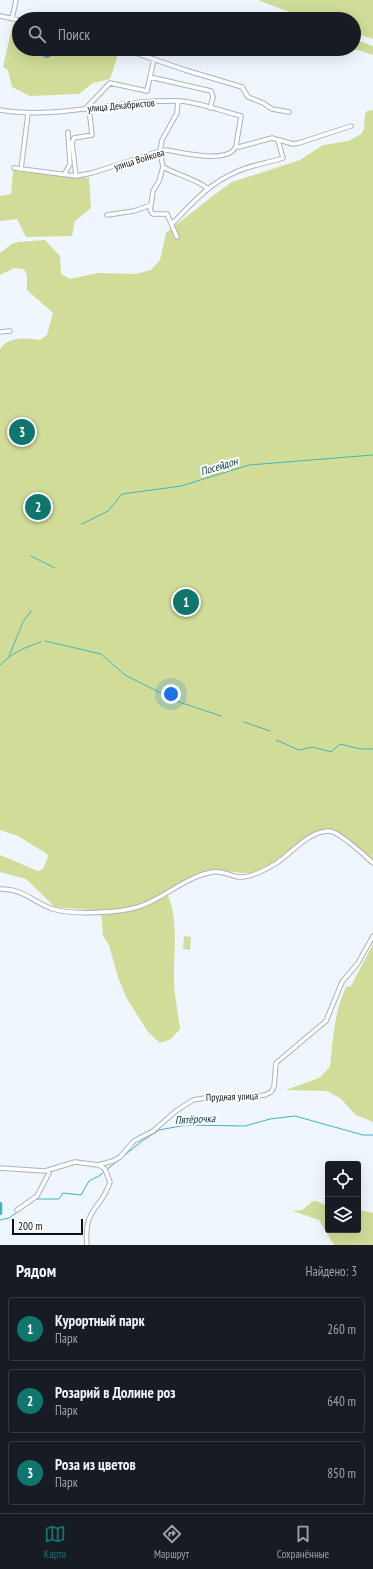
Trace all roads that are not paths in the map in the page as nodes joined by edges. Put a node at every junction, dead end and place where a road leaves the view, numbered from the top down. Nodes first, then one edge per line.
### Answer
1 (16, 0) edge
2 (13, 12) edge
3 (0, 16) edge
4 (12, 18) edge
5 (145, 56) edge
6 (154, 59) junction
7 (150, 76) junction
8 (178, 101) junction
9 (87, 108) junction
10 (210, 108) junction
11 (0, 110) edge
12 (289, 112) dead end
13 (28, 114) junction
14 (351, 126) dead end
15 (68, 132) dead end
16 (278, 140) junction
17 (236, 146) junction
18 (160, 151) junction
19 (163, 167) junction
20 (14, 168) dead end
21 (21, 169) junction
22 (65, 173) junction
23 (76, 176) junction
24 (207, 188) junction
25 (151, 205) junction
26 (107, 215) dead end
27 (171, 222) junction
28 (177, 237) dead end
29 (10, 331) dead end
30 (0, 332) edge
31 (373, 863) edge
32 (0, 889) edge
33 (373, 936) edge
34 (98, 1165) junction
35 (0, 1168) edge
36 (49, 1170) junction
37 (17, 1210) dead end
38 (87, 1245) edge

1 - 2 street
3 - 4 street
5 - 6 street
6 - 7 street
6 - 12 street
7 - 9 street
7 - 10 street
8 - 9 street, улица Декабристов
8 - 10 street, улица Декабристов
8 - 18 street
9 - 13 street, улица Декабристов
9 - 23 street
10 - 17 street, улица Декабристов
11 - 13 street, улица Декабристов
13 - 21 street
14 - 16 street
15 - 22 street
16 - 17 street
16 - 24 street
17 - 18 street, улица Войкова
18 - 19 street
18 - 23 street, улица Войкова
19 - 24 street
19 - 25 street
20 - 21 street
21 - 22 street
22 - 23 street
24 - 27 street
25 - 26 street
25 - 27 street
27 - 28 street
29 - 30 street
31 - 32 street
33 - 34 street, Прудная улица
34 - 36 street, Прудная улица
34 - 38 street
35 - 36 street, Прудная улица
36 - 37 street

